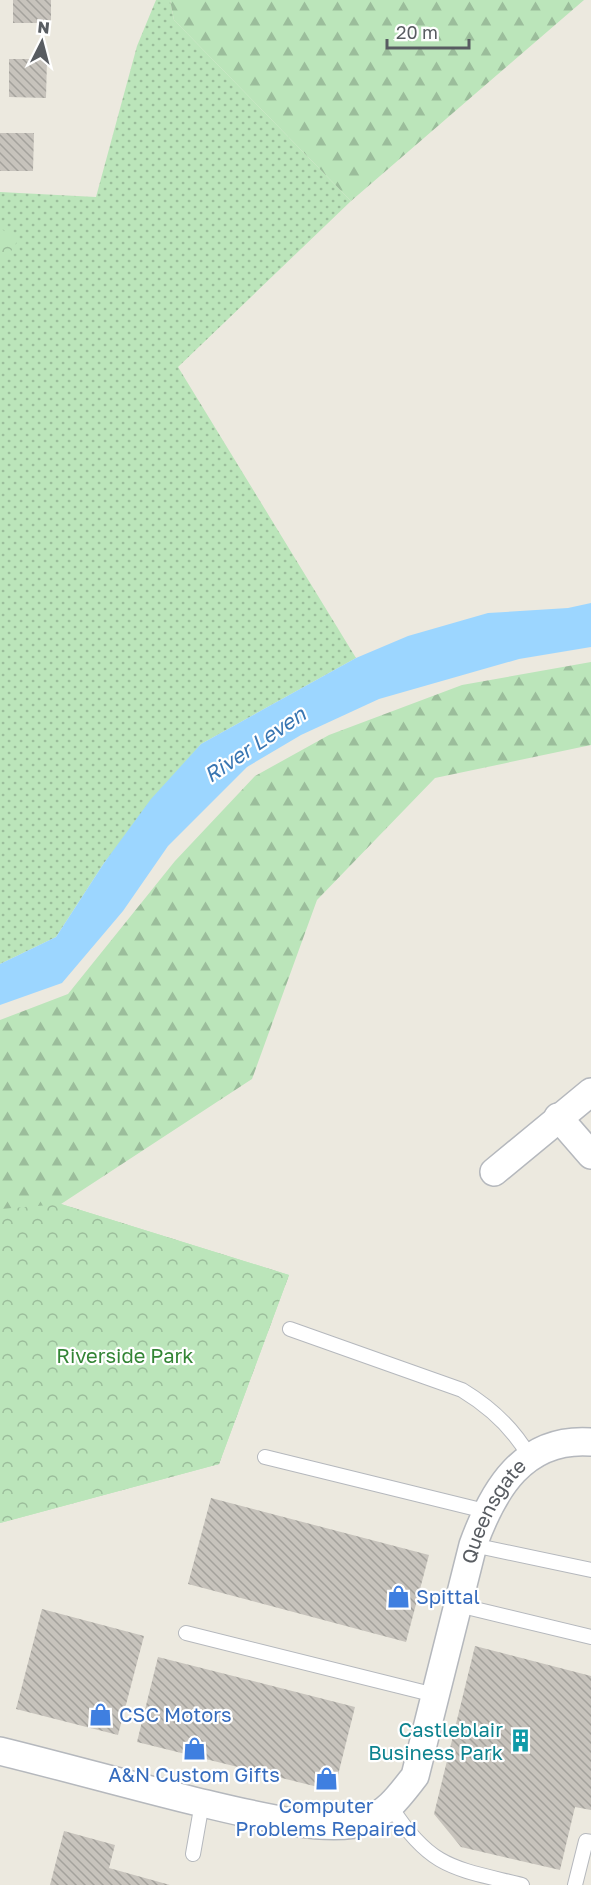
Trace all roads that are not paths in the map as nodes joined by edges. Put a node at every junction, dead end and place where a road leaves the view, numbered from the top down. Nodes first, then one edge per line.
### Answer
1 (591, 1092) edge
2 (558, 1117) junction
3 (591, 1155) edge
4 (494, 1172) dead end
5 (291, 1329) dead end
6 (591, 1442) edge
7 (529, 1456) junction
8 (265, 1457) dead end
9 (485, 1511) junction
10 (473, 1545) junction
11 (591, 1570) edge
12 (458, 1605) junction
13 (186, 1633) dead end
14 (591, 1637) edge
15 (435, 1695) junction
16 (0, 1751) edge
17 (202, 1803) junction
18 (391, 1807) junction
19 (591, 1842) edge
20 (193, 1854) dead end
21 (522, 1885) edge
22 (575, 1885) edge

1 - 2 street
2 - 3 street
2 - 4 street
5 - 7 lane
6 - 7 street, Queensgate
7 - 9 street, Queensgate
8 - 9 lane
9 - 10 street, Queensgate
10 - 11 lane
10 - 12 street, Queensgate
12 - 14 lane
12 - 15 street, Queensgate
13 - 15 lane
15 - 18 street, Queensgate
16 - 17 street
17 - 18 street, Queensgate
17 - 20 lane
18 - 21 lane
19 - 22 lane

